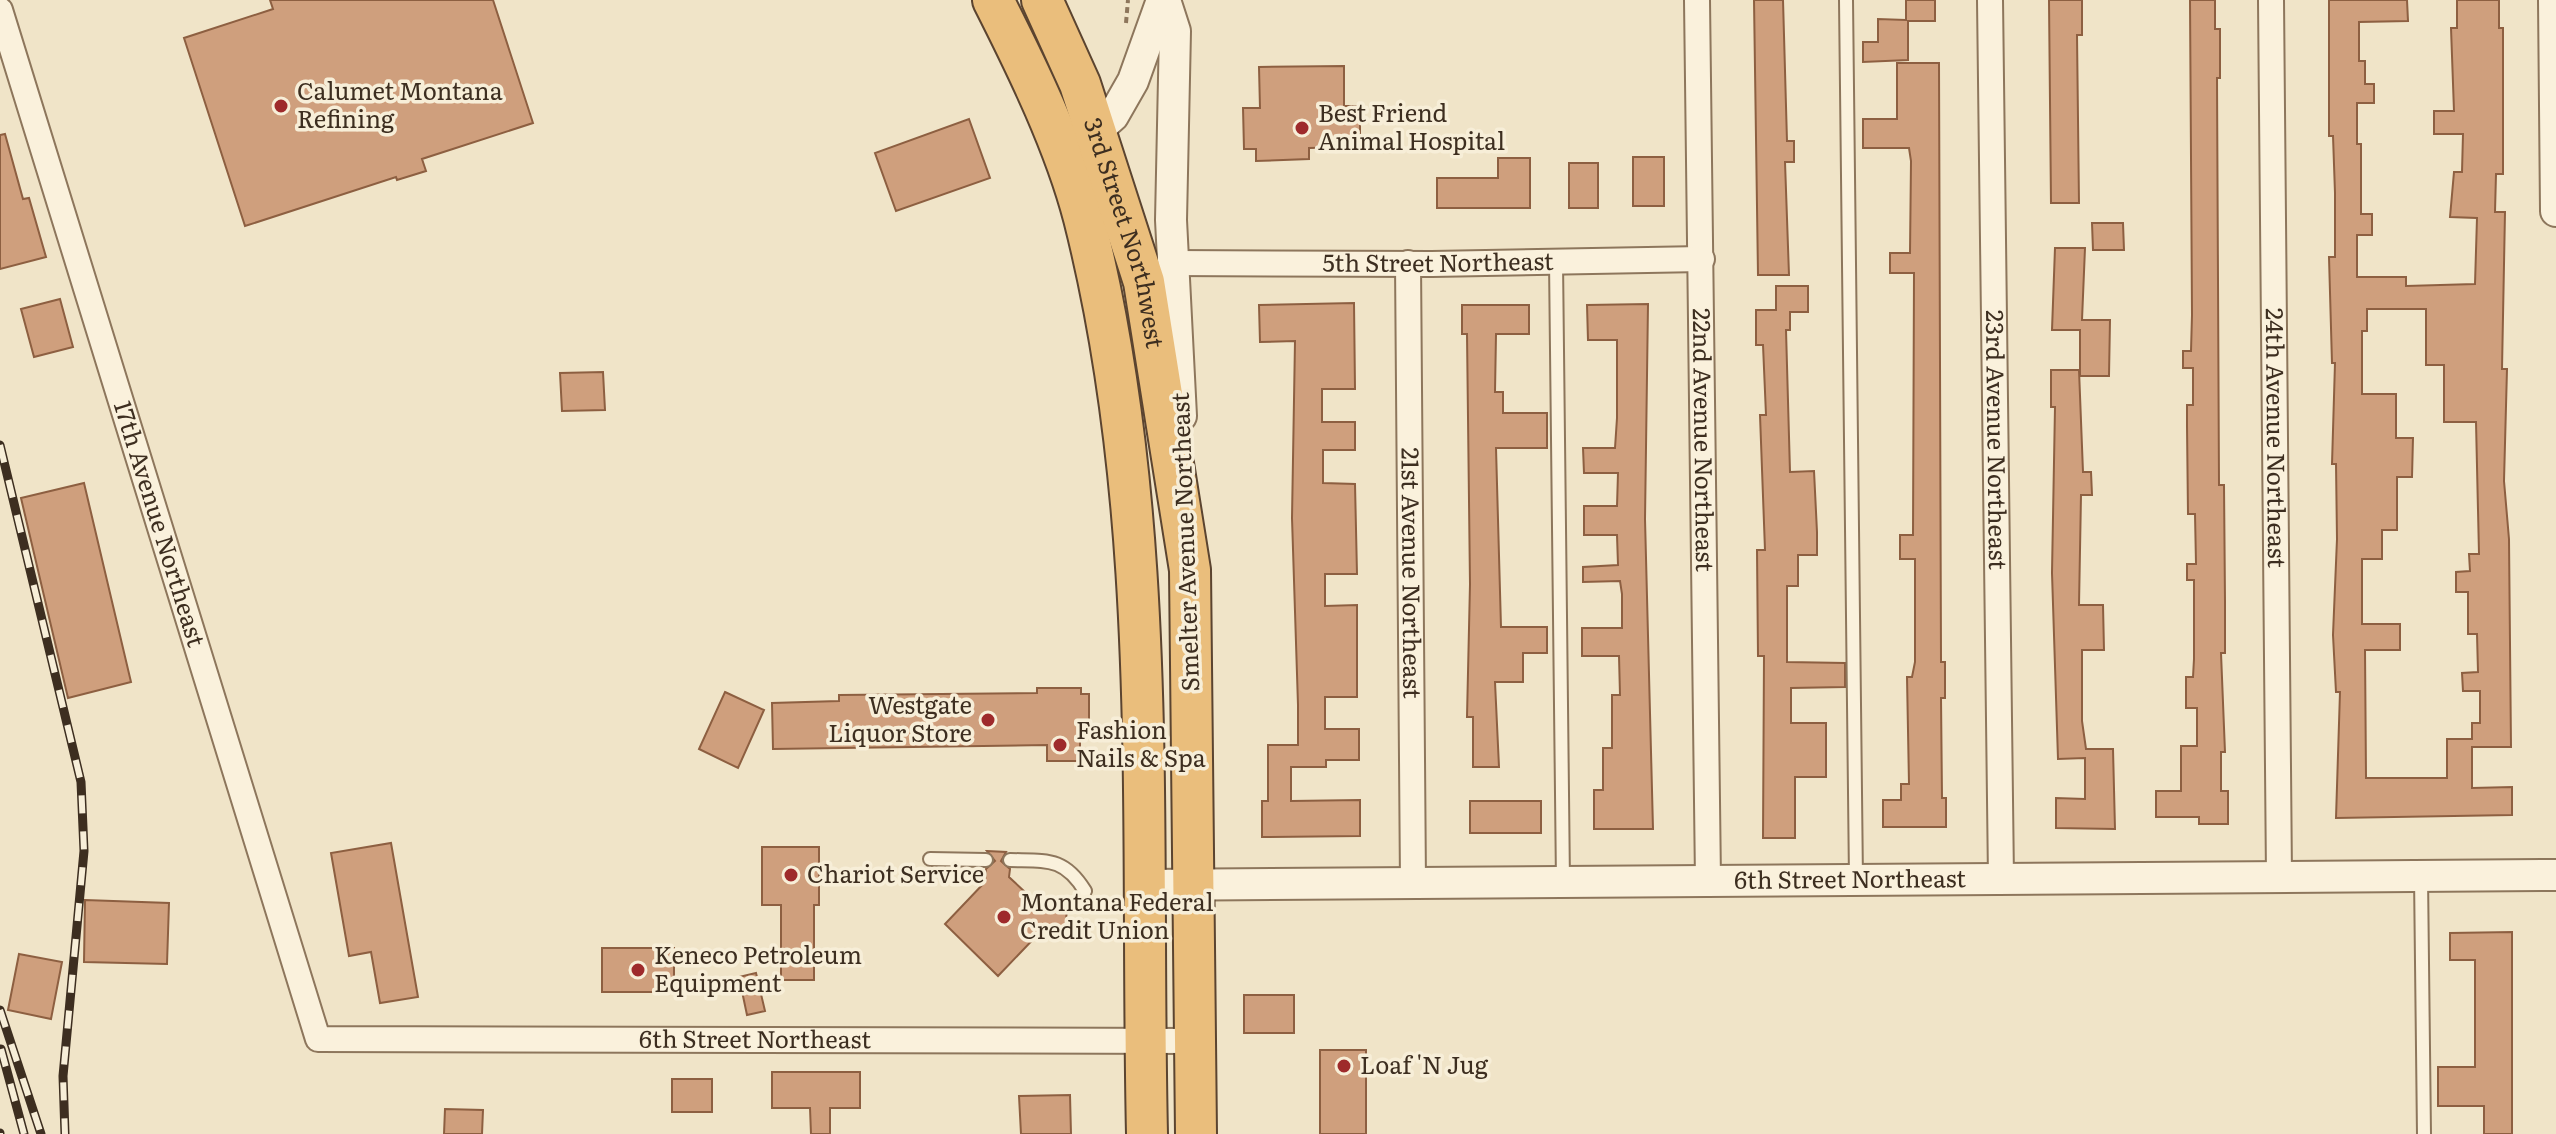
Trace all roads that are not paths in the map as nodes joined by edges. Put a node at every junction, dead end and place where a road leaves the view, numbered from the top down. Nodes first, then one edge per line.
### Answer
1 (993, 0) edge
2 (1042, 0) edge
3 (1164, 0) edge
4 (1697, 0) edge
5 (1846, 0) edge
6 (1990, 0) edge
7 (2271, 0) edge
8 (2554, 0) edge
9 (0, 10) edge
10 (1096, 131) junction
11 (2556, 211) edge
12 (1083, 215) junction
13 (1702, 259) junction
14 (1556, 261) junction
15 (1172, 263) junction
16 (1408, 263) junction
17 (1135, 538) joint
18 (1190, 570) junction
19 (930, 859) dead end
20 (986, 860) dead end
21 (1010, 860) dead end
22 (2556, 875) edge
23 (2421, 876) junction
24 (2279, 877) junction
25 (2001, 879) junction
26 (1856, 880) junction
27 (1708, 881) junction
28 (1563, 882) junction
29 (1413, 883) junction
30 (1144, 885) junction
31 (1194, 885) junction
32 (1085, 891) dead end
33 (318, 1039) joint
34 (1145, 1041) junction
35 (1194, 1041) junction
36 (1147, 1134) edge
37 (1196, 1134) edge
38 (2424, 1134) edge

1 - 12 highway, 3rd Street Northwest
2 - 10 highway, 3rd Street Northwest
3 - 10 street, Smelter Avenue Northeast
3 - 15 street, Smelter Avenue Northeast
4 - 13 street, 22nd Avenue Northeast
5 - 26 lane
6 - 25 street, 23rd Avenue Northeast
7 - 24 street, 24th Avenue Northeast
8 - 11 street
9 - 33 street, 17th Avenue Northeast
10 - 12 street
10 - 18 highway, 3rd Street Northwest
12 - 17 highway, 3rd Street Northwest
13 - 14 street, 5th Street Northeast
13 - 27 street, 22nd Avenue Northeast
14 - 16 street, 5th Street Northeast
14 - 28 lane
15 - 16 street, 5th Street Northeast
15 - 18 street, Smelter Avenue Northeast
16 - 29 street, 21st Avenue Northeast
17 - 30 highway, Smelter Avenue Northeast
18 - 31 highway, Smelter Avenue Northeast
19 - 20 lane
21 - 32 lane
22 - 23 street, 6th Street Northeast
23 - 24 street, 6th Street Northeast
23 - 38 lane
24 - 25 street, 6th Street Northeast
25 - 26 street, 6th Street Northeast
26 - 27 street, 6th Street Northeast
27 - 28 street, 6th Street Northeast
28 - 29 street, 6th Street Northeast
29 - 31 street, 6th Street Northeast
30 - 31 street, 6th Street Northeast
30 - 34 highway, Smelter Avenue Northeast
31 - 35 highway, Smelter Avenue Northeast
33 - 34 street, 6th Street Northeast
34 - 35 street, 6th Street Northeast
34 - 36 highway, Smelter Avenue Northeast
35 - 37 highway, Smelter Avenue Northeast

